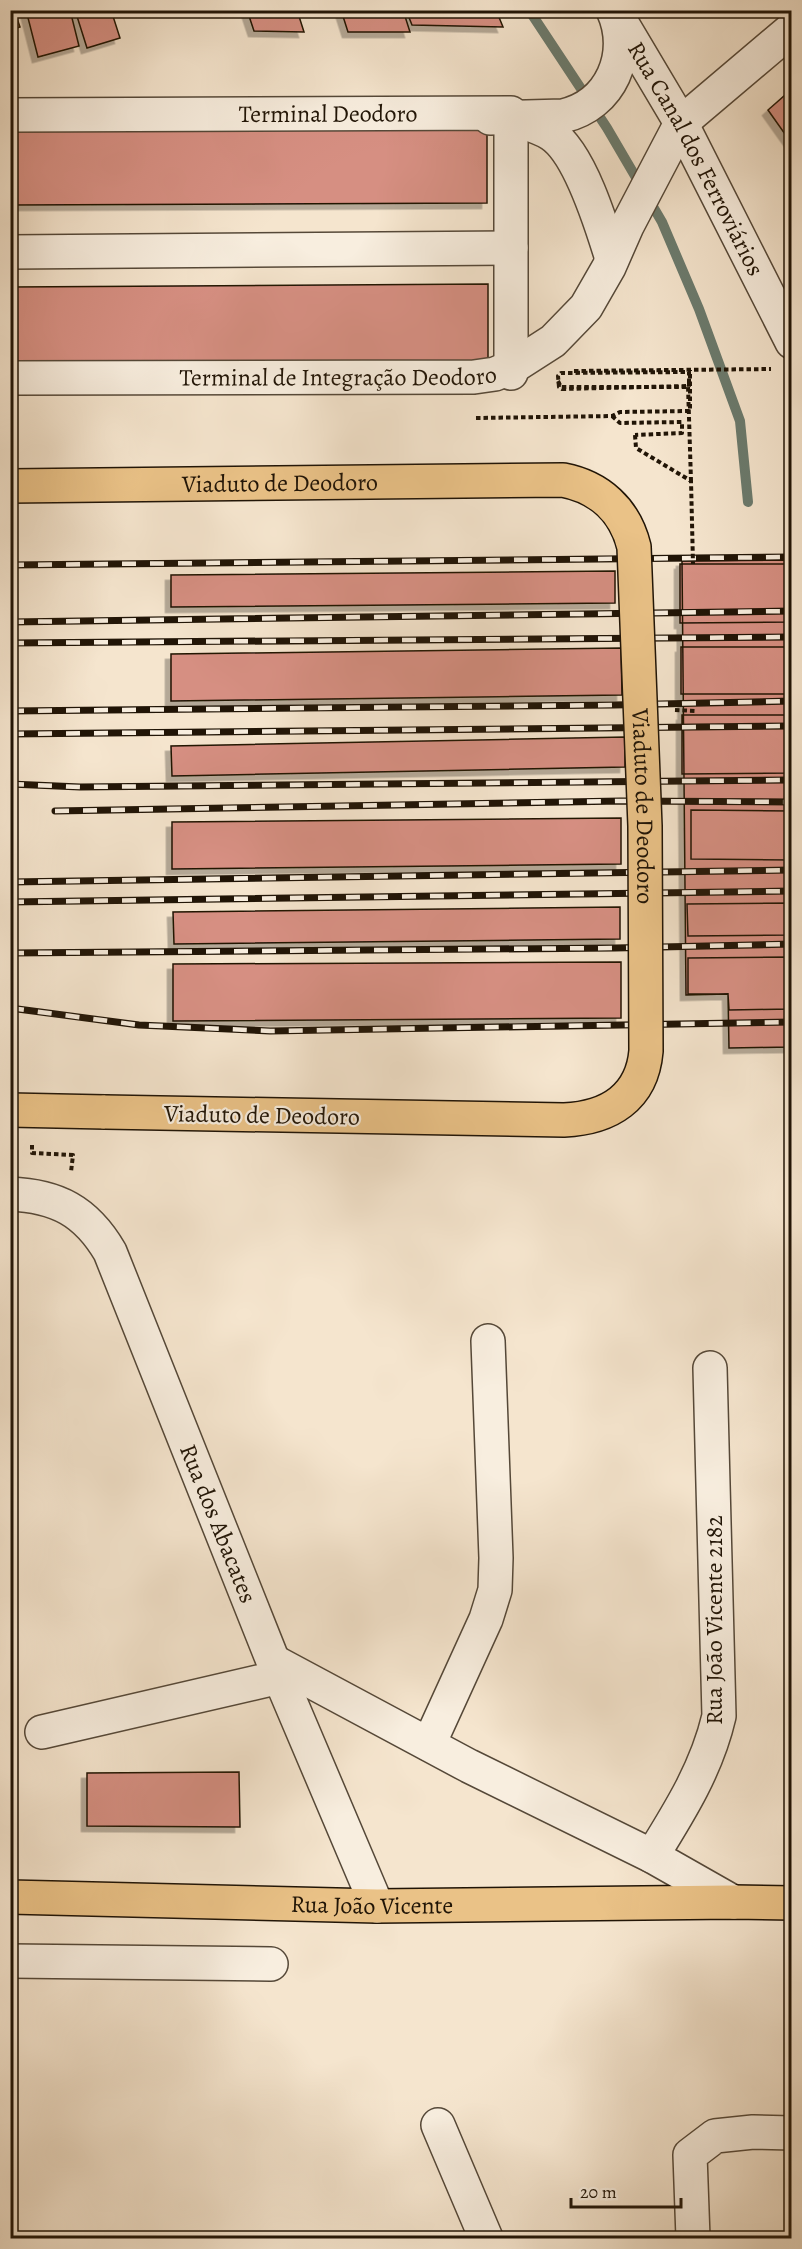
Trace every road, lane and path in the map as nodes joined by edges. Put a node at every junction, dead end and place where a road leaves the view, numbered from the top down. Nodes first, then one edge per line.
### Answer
1 (613, 10) edge
2 (792, 29) edge
3 (10, 117) edge
4 (496, 118) junction
5 (674, 136) junction
6 (511, 248) junction
7 (10, 252) edge
8 (612, 259) junction
9 (786, 356) edge
10 (690, 370) junction
11 (511, 373) dead end
12 (10, 378) edge
13 (612, 416) junction
14 (476, 418) dead end
15 (691, 481) junction
16 (10, 486) edge
17 (693, 564) dead end
18 (22, 1110) edge
19 (10, 1194) edge
20 (67, 1207) junction
21 (488, 1341) dead end
22 (710, 1368) dead end
23 (276, 1669) junction
24 (42, 1732) dead end
25 (429, 1744) junction
26 (652, 1856) junction
27 (10, 1897) edge
28 (733, 1902) junction
29 (792, 1903) edge
30 (377, 1906) junction
31 (10, 1961) edge
32 (271, 1964) dead end
33 (438, 2125) dead end
34 (792, 2133) edge
35 (486, 2238) edge
36 (693, 2238) edge

1 - 4 street
1 - 5 street, Rua Canal dos Ferroviários
2 - 5 street
3 - 4 street
3 - 6 street, Terminal Deodoro
4 - 8 street
5 - 8 street, Terminal de Integração Deodoro
5 - 9 street, Rua Canal dos Ferroviários
6 - 7 street
6 - 11 street, Terminal Deodoro
8 - 12 street, Terminal de Integração Deodoro
9 - 10 path
10 - 13 path
10 - 15 path, bridge
13 - 14 path
13 - 15 path, bridge
15 - 17 path, bridge
16 - 18 main road, Viaduto de Deodoro, bridge
18 - 20 path
19 - 20 street, Rua dos Abacates
20 - 23 street, Rua dos Abacates
21 - 25 street
22 - 26 street, Rua João Vicente 2182
23 - 24 street
23 - 25 street, Rua João Vicente
23 - 30 street, Rua dos Abacates
25 - 26 street, Rua João Vicente
26 - 28 street, Rua João Vicente
27 - 30 main road, Rua João Vicente
28 - 29 main road, Rua João Vicente
28 - 30 main road, Rua João Vicente
31 - 32 street
33 - 35 street
34 - 36 street

